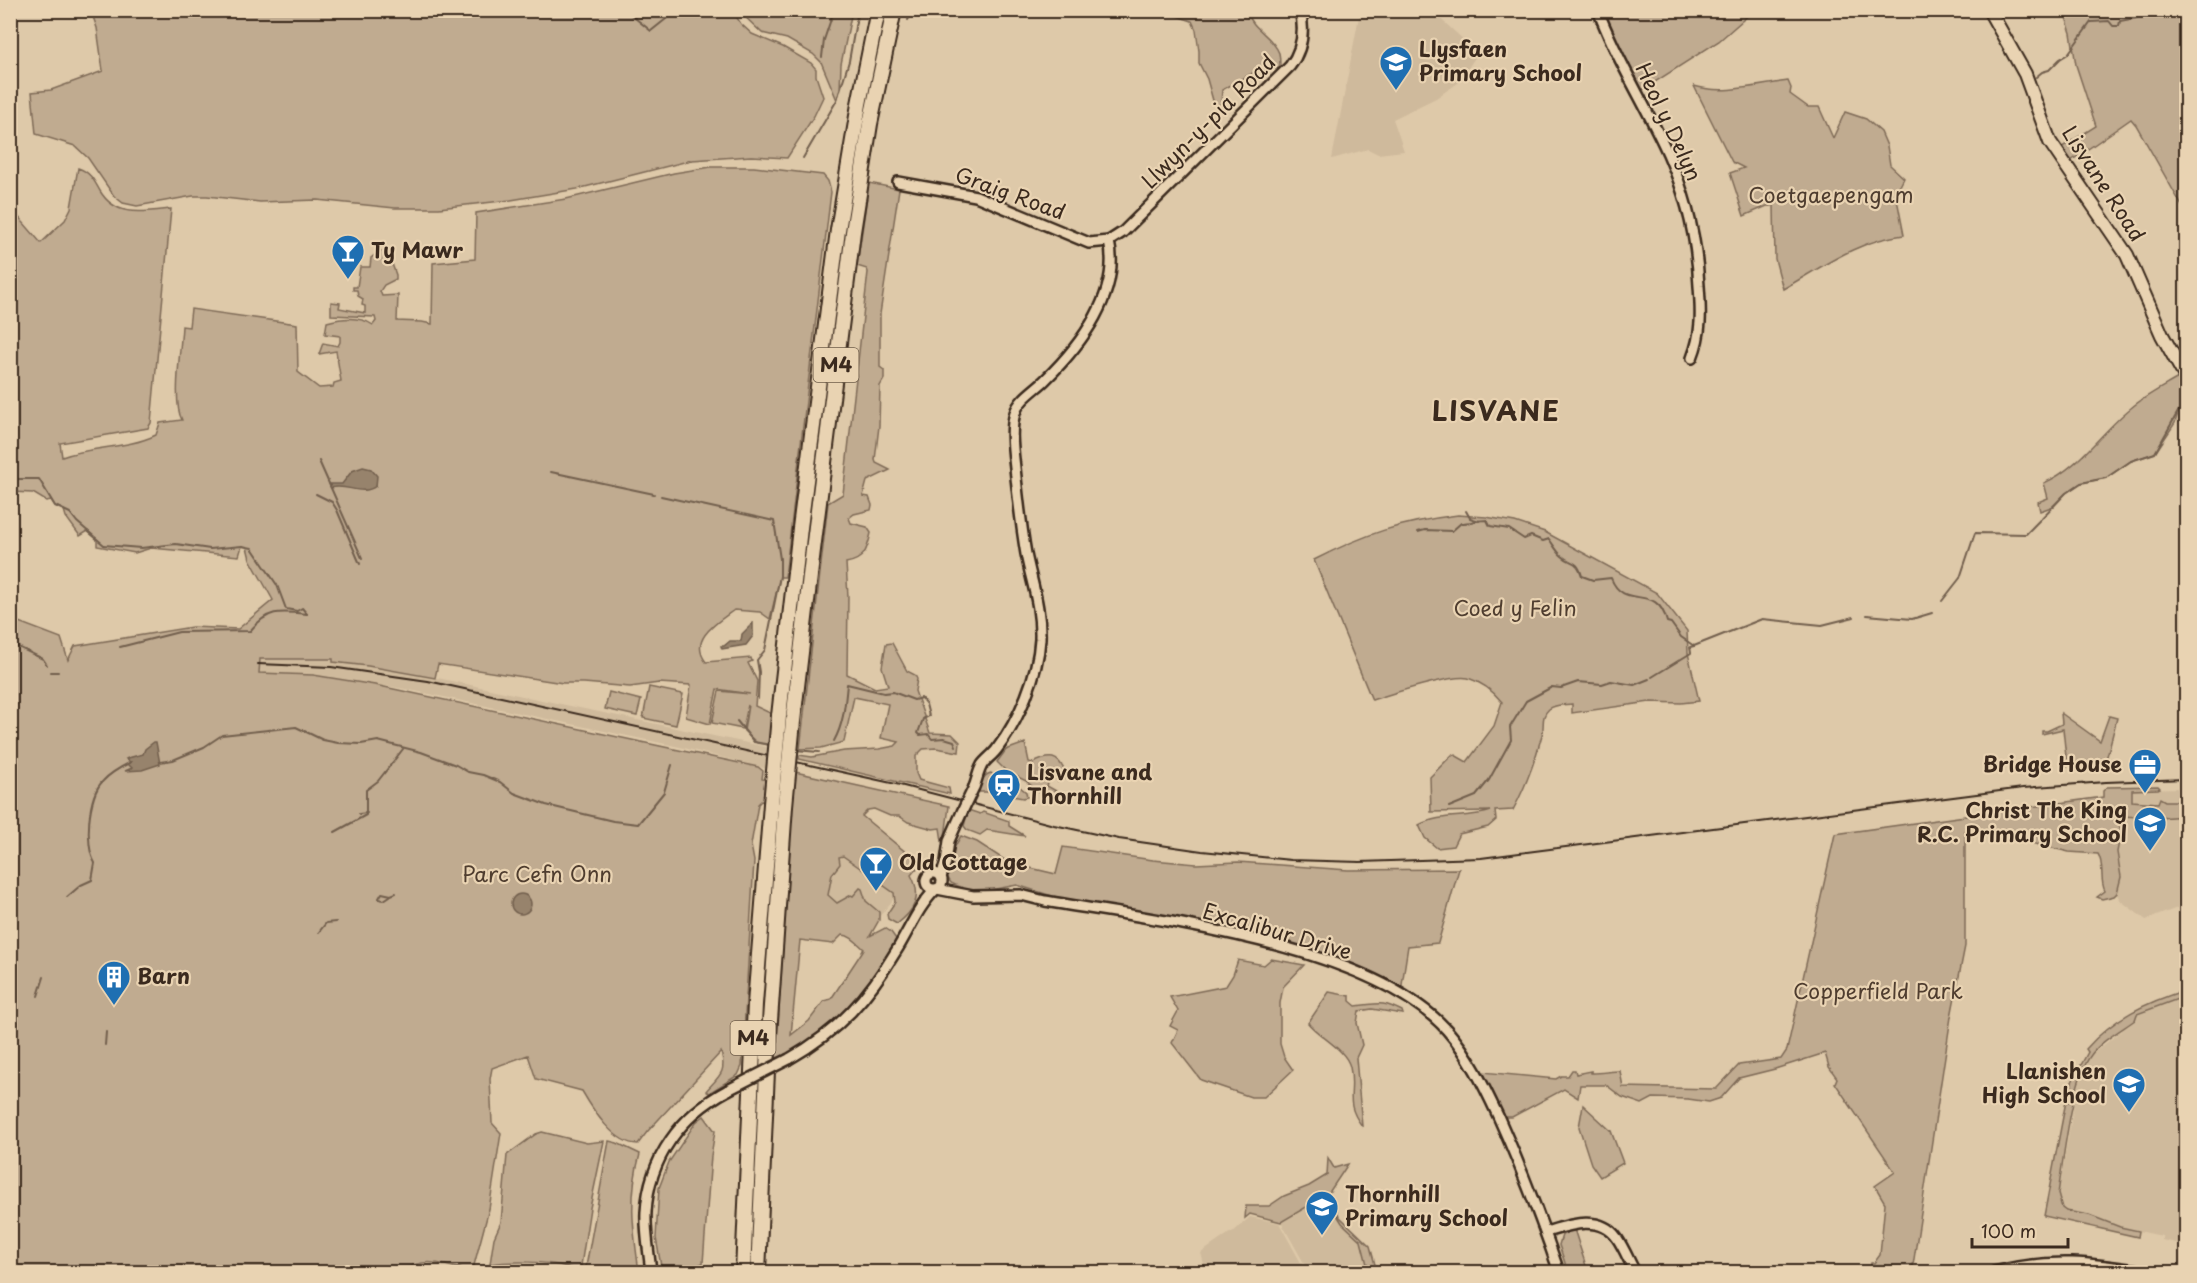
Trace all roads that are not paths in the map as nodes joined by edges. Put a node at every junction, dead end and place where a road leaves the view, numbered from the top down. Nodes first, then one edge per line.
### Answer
1 (878, 10) edge
2 (894, 10) edge
3 (1300, 10) edge
4 (1598, 10) edge
5 (1989, 10) edge
6 (898, 182) dead end
7 (1109, 241) junction
8 (1692, 358) dead end
9 (2187, 378) edge
10 (778, 805) junction
11 (939, 876) junction
12 (933, 888) junction
13 (959, 894) junction
14 (1547, 1235) junction
15 (651, 1272) edge
16 (743, 1272) edge
17 (758, 1272) edge
18 (1559, 1272) edge
19 (1635, 1272) edge
20 (1994, 1272) edge
21 (2150, 1272) edge

1 - 10 highway, M4, bridge
2 - 10 highway, M4, bridge
3 - 7 street, Llwyn-y-pia Road
4 - 8 street, Heol y Delyn
5 - 9 main road, Lisvane Road
6 - 7 street, Graig Road
7 - 11 street, bridge
10 - 16 highway, M4
10 - 17 highway, M4
11 - 12 street
11 - 12 street
11 - 13 street
12 - 13 street, Excalibur Drive
12 - 15 street, bridge
13 - 14 street, Excalibur Drive
14 - 18 street, Excalibur Drive
14 - 19 street
20 - 21 street

